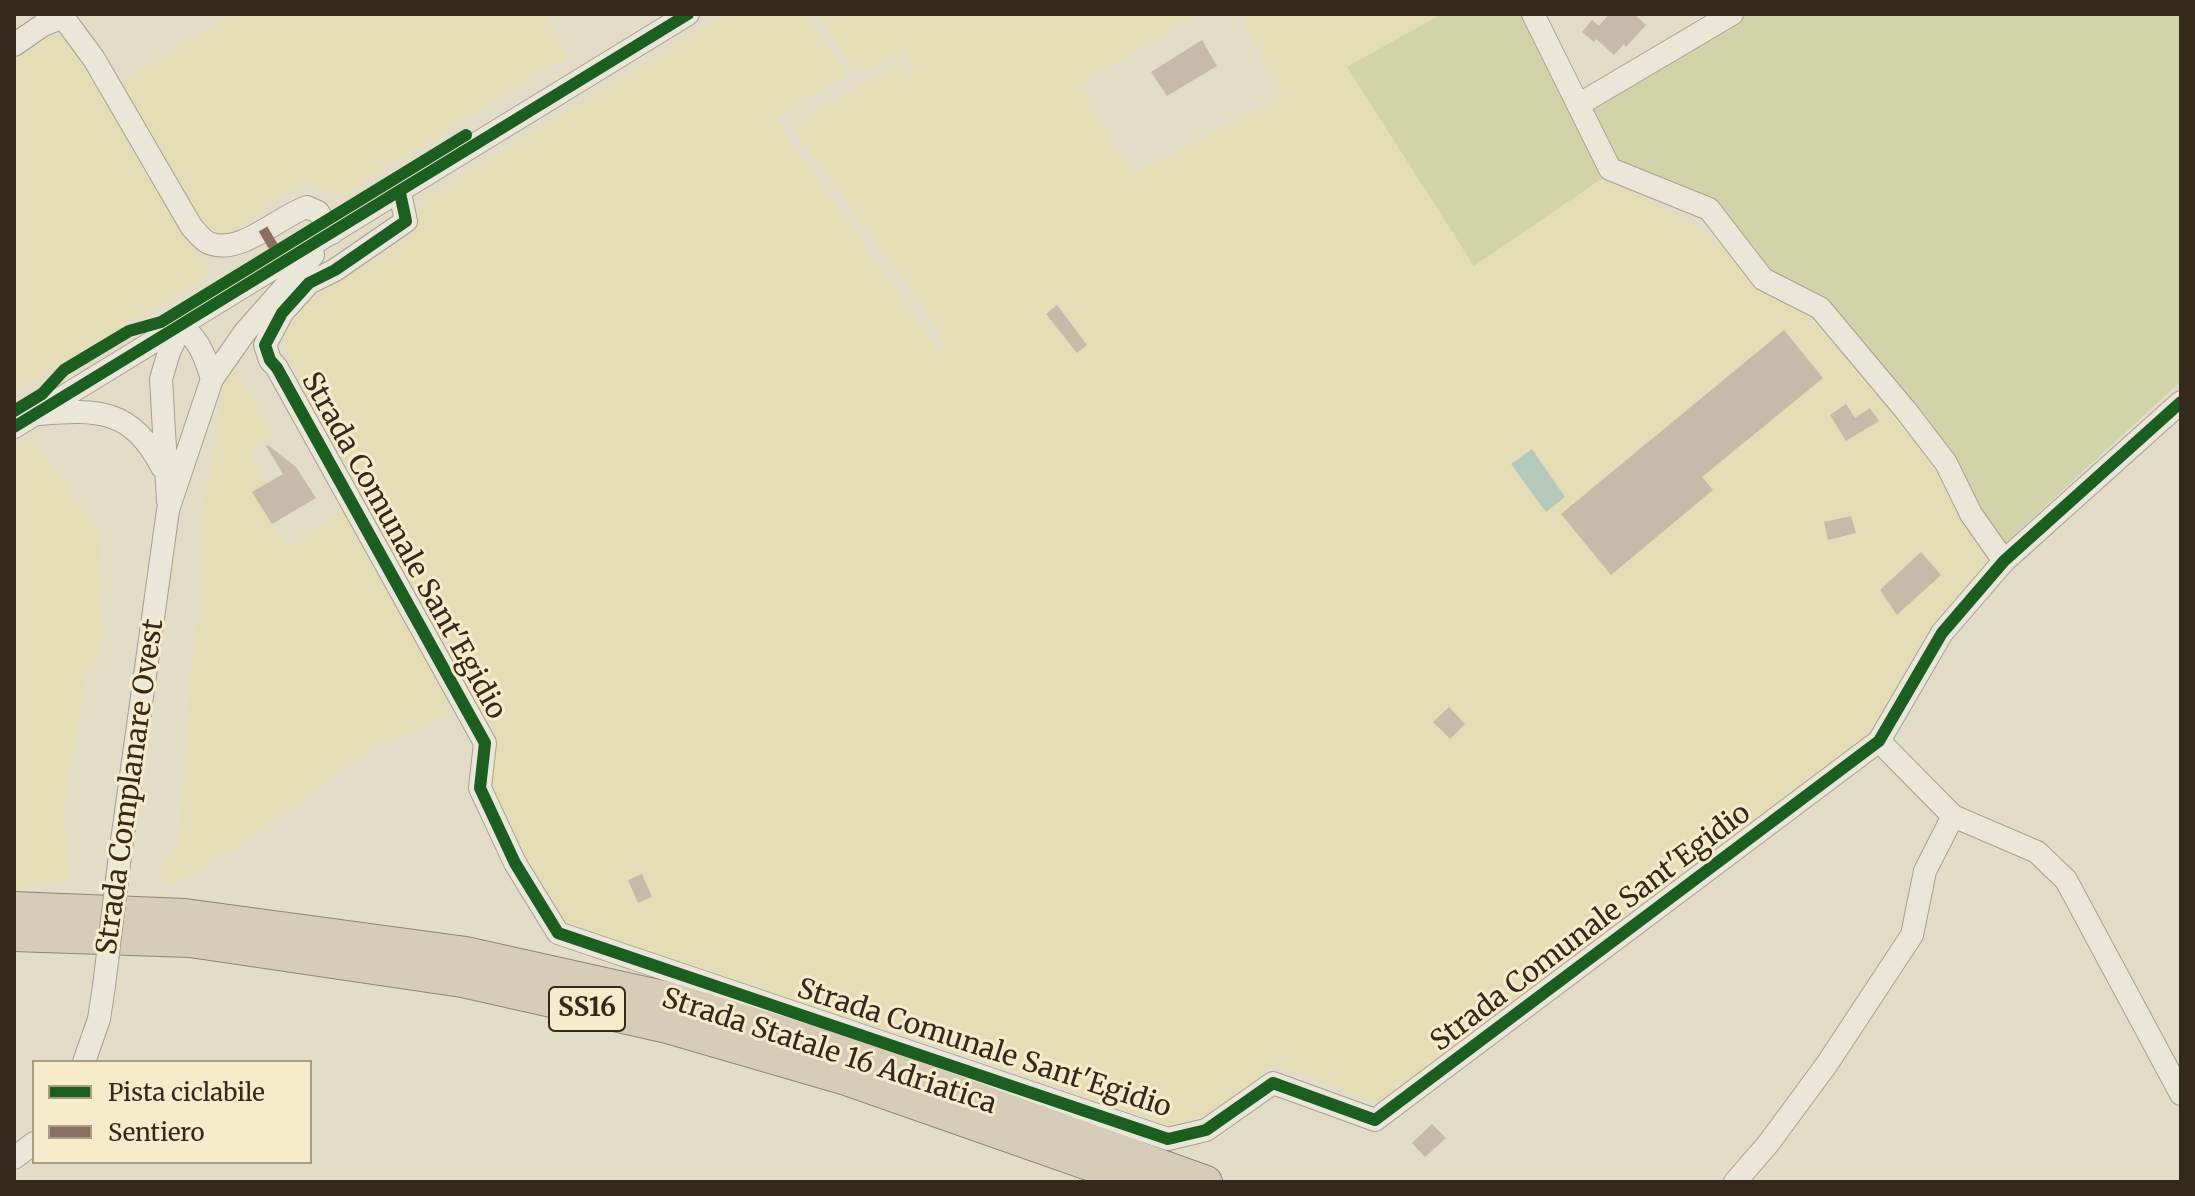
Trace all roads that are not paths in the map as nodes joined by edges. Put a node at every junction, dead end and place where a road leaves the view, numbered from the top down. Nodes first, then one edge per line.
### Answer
1 (688, 14) edge
2 (1533, 14) edge
3 (1732, 14) edge
4 (57, 16) edge
5 (14, 45) edge
6 (1578, 105) junction
7 (400, 193) junction
8 (332, 233) junction
9 (182, 326) junction
10 (212, 379) junction
11 (2181, 402) edge
12 (35, 415) junction
13 (14, 427) edge
14 (165, 473) junction
15 (168, 510) junction
16 (2004, 561) junction
17 (1879, 741) junction
18 (1953, 816) junction
19 (14, 908) edge
20 (14, 935) edge
21 (85, 1060) edge
22 (2181, 1094) edge
23 (32, 1144) edge
24 (14, 1158) edge
25 (1140, 1182) edge
26 (1206, 1182) edge
27 (1735, 1182) edge

1 - 7 street
2 - 6 street
3 - 6 street
4 - 5 street
4 - 8 street
6 - 16 street
7 - 8 street
7 - 17 street, Strada Comunale Sant'Egidio
8 - 9 street
8 - 10 street, Strada Complanare Ovest
9 - 10 street
9 - 12 street
9 - 14 street, Strada Complanare Ovest
10 - 15 street, Strada Complanare Ovest
11 - 16 street, Strada Comunale Sant'Egidio
12 - 13 street
12 - 14 street, Strada Complanare Ovest
14 - 15 street, Strada Complanare Ovest
15 - 21 street, Strada Complanare Ovest, bridge
16 - 17 street, Strada Comunale Sant'Egidio
17 - 18 street
18 - 22 street
18 - 27 street
19 - 26 highway, Strada Statale 16 Adriatica / SS16
20 - 25 highway, Strada Statale 16 Adriatica / SS16
23 - 24 street

